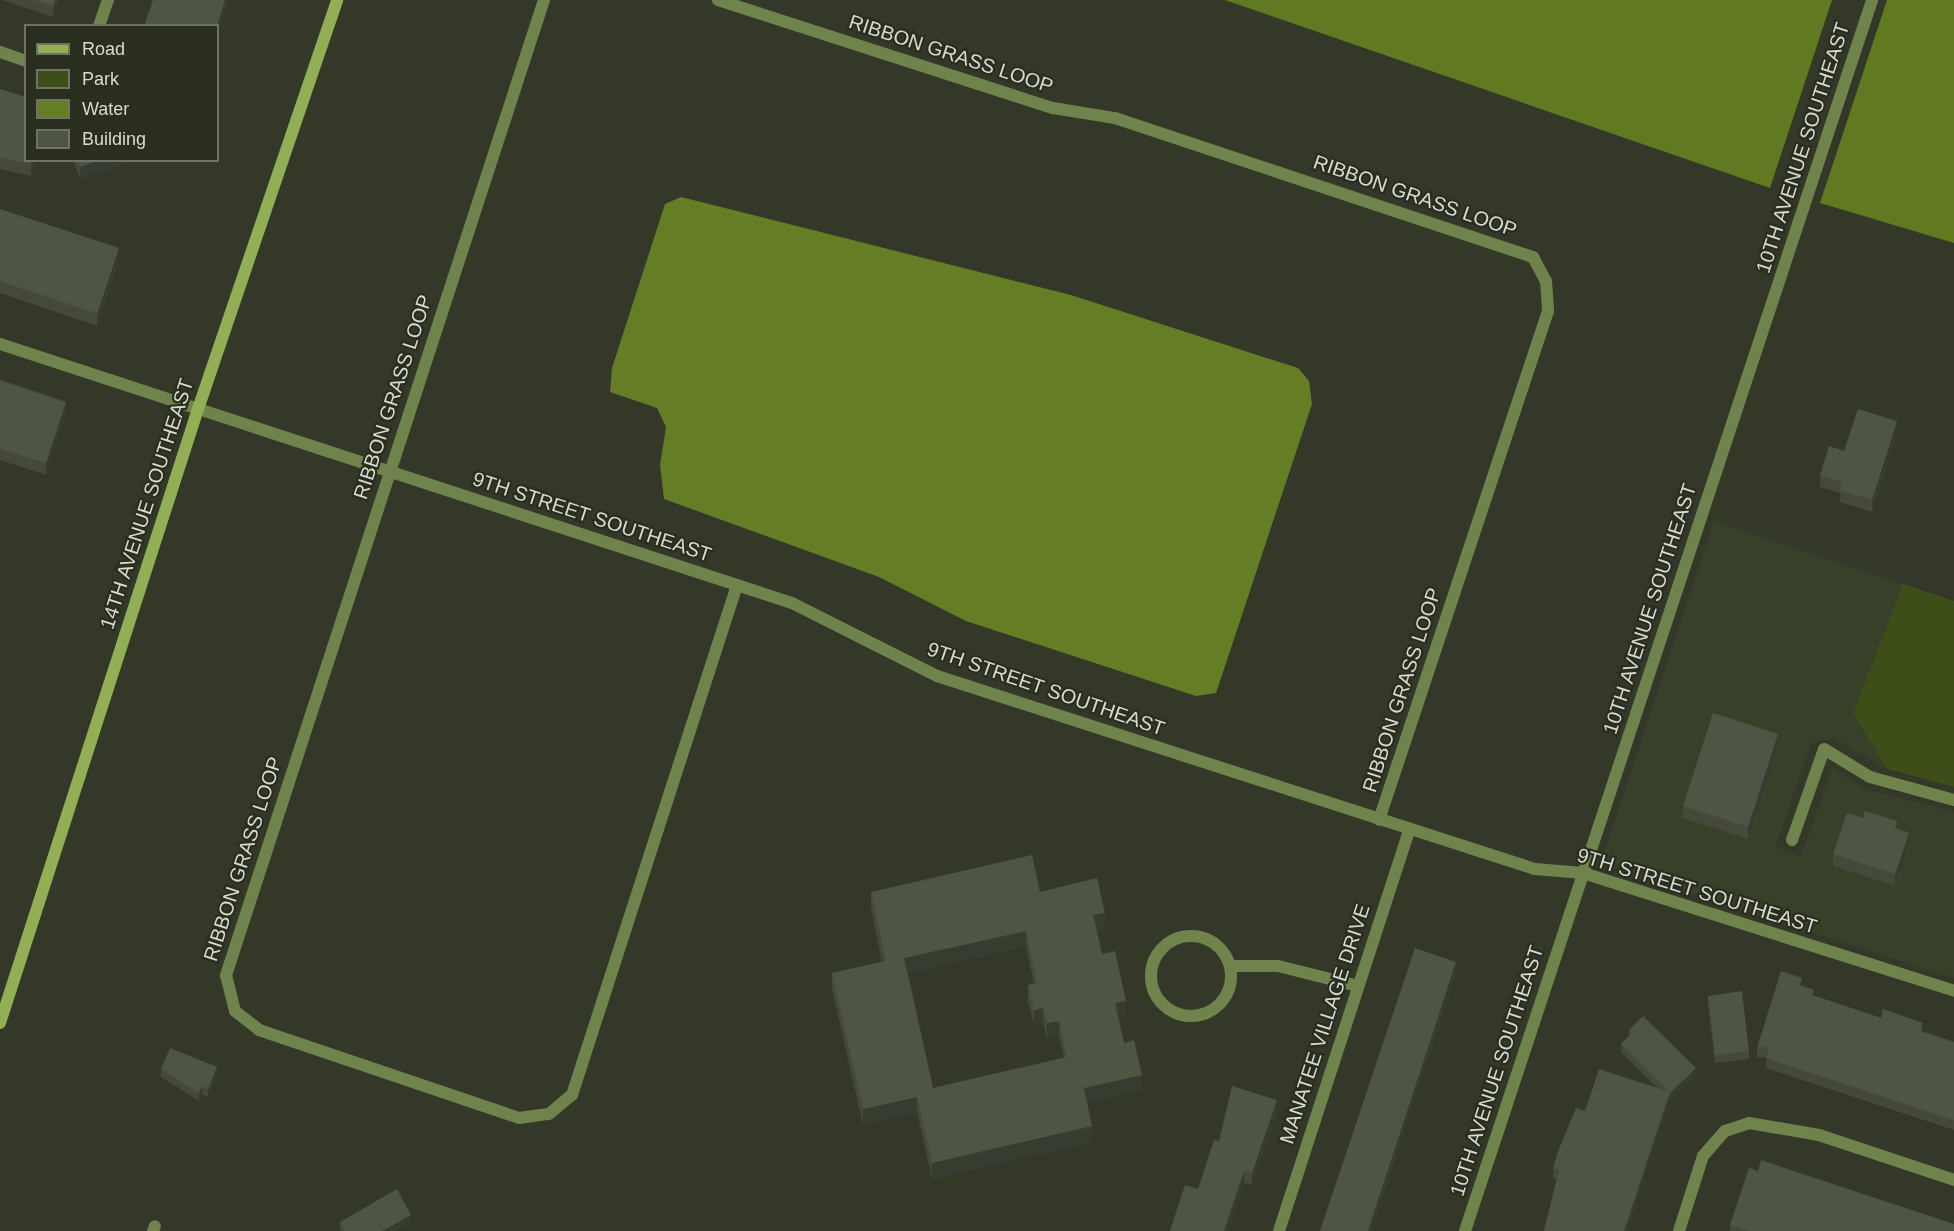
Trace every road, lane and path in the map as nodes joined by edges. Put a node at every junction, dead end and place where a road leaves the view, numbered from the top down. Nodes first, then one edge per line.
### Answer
1 (108, 0) edge
2 (337, 0) edge
3 (544, 0) edge
4 (718, 0) edge
5 (1872, 0) edge
6 (100, 24) edge
7 (0, 52) edge
8 (24, 60) edge
9 (0, 344) edge
10 (198, 409) junction
11 (389, 472) junction
12 (737, 585) junction
13 (1954, 800) edge
14 (1380, 820) junction
15 (1410, 829) junction
16 (1792, 840) dead end
17 (1582, 873) junction
18 (1230, 966) junction
19 (1358, 986) junction
20 (1954, 991) edge
21 (0, 1023) edge
22 (1954, 1180) edge
23 (1278, 1231) edge
24 (1466, 1231) edge
25 (1679, 1231) edge

1 - 6 street
2 - 10 street, 14TH AVENUE SOUTHEAST
3 - 11 street, RIBBON GRASS LOOP
4 - 14 street, RIBBON GRASS LOOP
5 - 17 street, 10TH AVENUE SOUTHEAST
7 - 8 street
9 - 10 street, 9TH STREET SOUTHEAST
10 - 11 street, 9TH STREET SOUTHEAST
10 - 21 street, 14TH AVENUE SOUTHEAST
11 - 12 street, 9TH STREET SOUTHEAST
11 - 12 street, RIBBON GRASS LOOP
12 - 14 street, 9TH STREET SOUTHEAST
13 - 16 street
14 - 15 street, 9TH STREET SOUTHEAST
15 - 17 street, 9TH STREET SOUTHEAST
15 - 19 street, MANATEE VILLAGE DRIVE
17 - 20 street, 9TH STREET SOUTHEAST
17 - 24 street, 10TH AVENUE SOUTHEAST
18 - 18 street
18 - 19 street
19 - 23 street, MANATEE VILLAGE DRIVE
22 - 25 street

